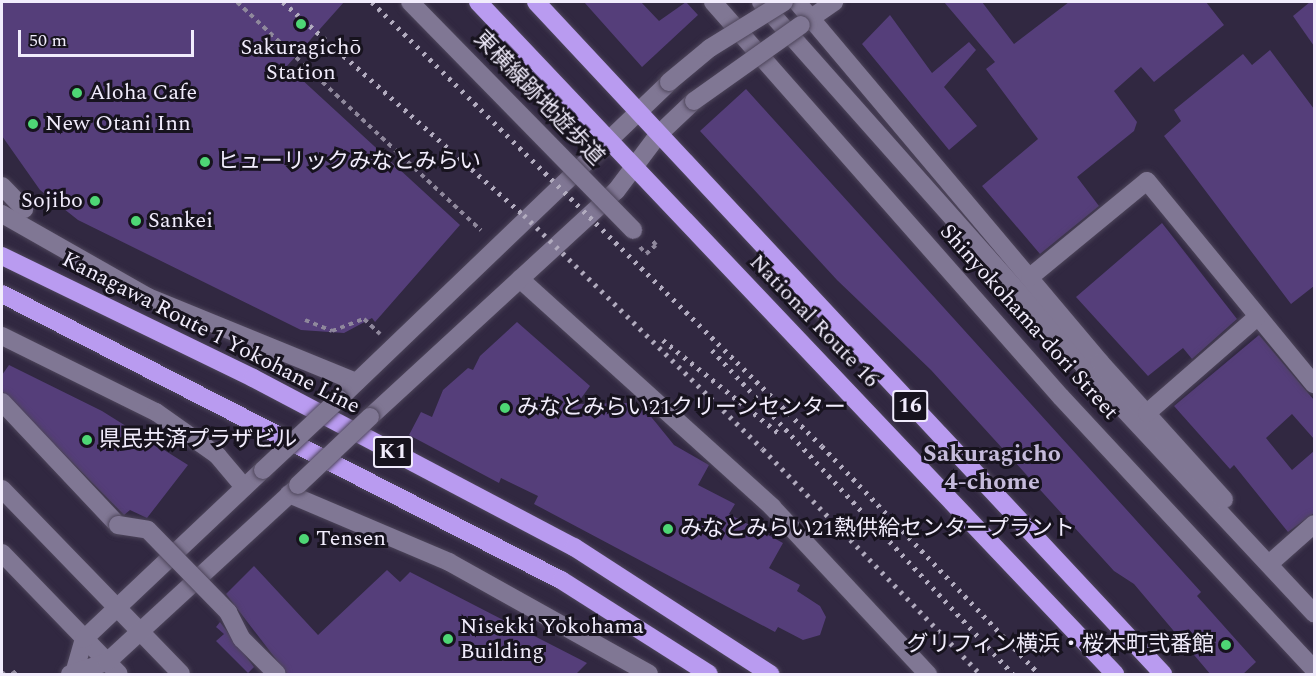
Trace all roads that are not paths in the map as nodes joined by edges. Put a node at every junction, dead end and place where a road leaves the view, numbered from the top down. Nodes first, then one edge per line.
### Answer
1 (410, 2) edge
2 (478, 2) edge
3 (536, 2) edge
4 (713, 2) edge
5 (761, 2) edge
6 (784, 2) edge
7 (797, 2) edge
8 (834, 2) edge
9 (807, 21) junction
10 (636, 111) junction
11 (658, 135) junction
12 (608, 140) junction
13 (633, 167) junction
14 (2, 186) edge
15 (24, 209) dead end
16 (2, 214) edge
17 (635, 227) dead end
18 (2, 256) edge
19 (1030, 277) junction
20 (520, 279) junction
21 (2, 294) edge
22 (1256, 318) junction
23 (2, 336) edge
24 (356, 382) junction
25 (1314, 384) edge
26 (2, 402) edge
27 (1147, 413) junction
28 (244, 488) junction
29 (2, 489) edge
30 (293, 490) junction
31 (1231, 524) junction
32 (1314, 524) edge
33 (2, 553) edge
34 (1269, 564) junction
35 (117, 607) junction
36 (1314, 613) edge
37 (140, 631) junction
38 (84, 639) junction
39 (113, 668) edge
40 (1314, 669) edge
41 (72, 672) edge
42 (181, 675) edge
43 (277, 675) edge
44 (649, 675) edge
45 (709, 675) edge
46 (770, 675) edge
47 (928, 675) edge
48 (1115, 675) edge
49 (1163, 675) edge

1 - 17 street, 東横線跡地遊歩道, bridge
2 - 12 highway, National Route 16 / 16
3 - 10 highway, National Route 16 / 16
4 - 40 street, Shinyokohama-dori Street
5 - 31 street, Shinyokohama-dori Street
6 - 10 street, bridge
7 - 9 street
8 - 9 street
9 - 11 street, bridge
9 - 19 street
10 - 11 highway, National Route 16 / 16
10 - 12 street
11 - 13 street
11 - 49 highway, National Route 16 / 16
12 - 13 highway, National Route 16 / 16
12 - 24 street
13 - 20 street
13 - 48 highway, National Route 16 / 16
14 - 15 street
16 - 24 street
18 - 46 highway, Kanagawa Route 1 Yokohane Line / K1
19 - 22 street
19 - 27 street
20 - 30 street, bridge
20 - 47 street
21 - 45 highway, K1
22 - 25 street
22 - 27 street
23 - 28 street
24 - 28 street, bridge
26 - 43 street, bridge
27 - 31 street
28 - 35 street
29 - 35 street
30 - 37 street
30 - 44 street
31 - 34 street, Shinyokohama-dori Street
32 - 34 street
33 - 38 street
34 - 36 street, Shinyokohama-dori Street
35 - 37 street
35 - 38 street
37 - 39 street
37 - 42 street
38 - 39 street
38 - 41 street
39 - 41 street

